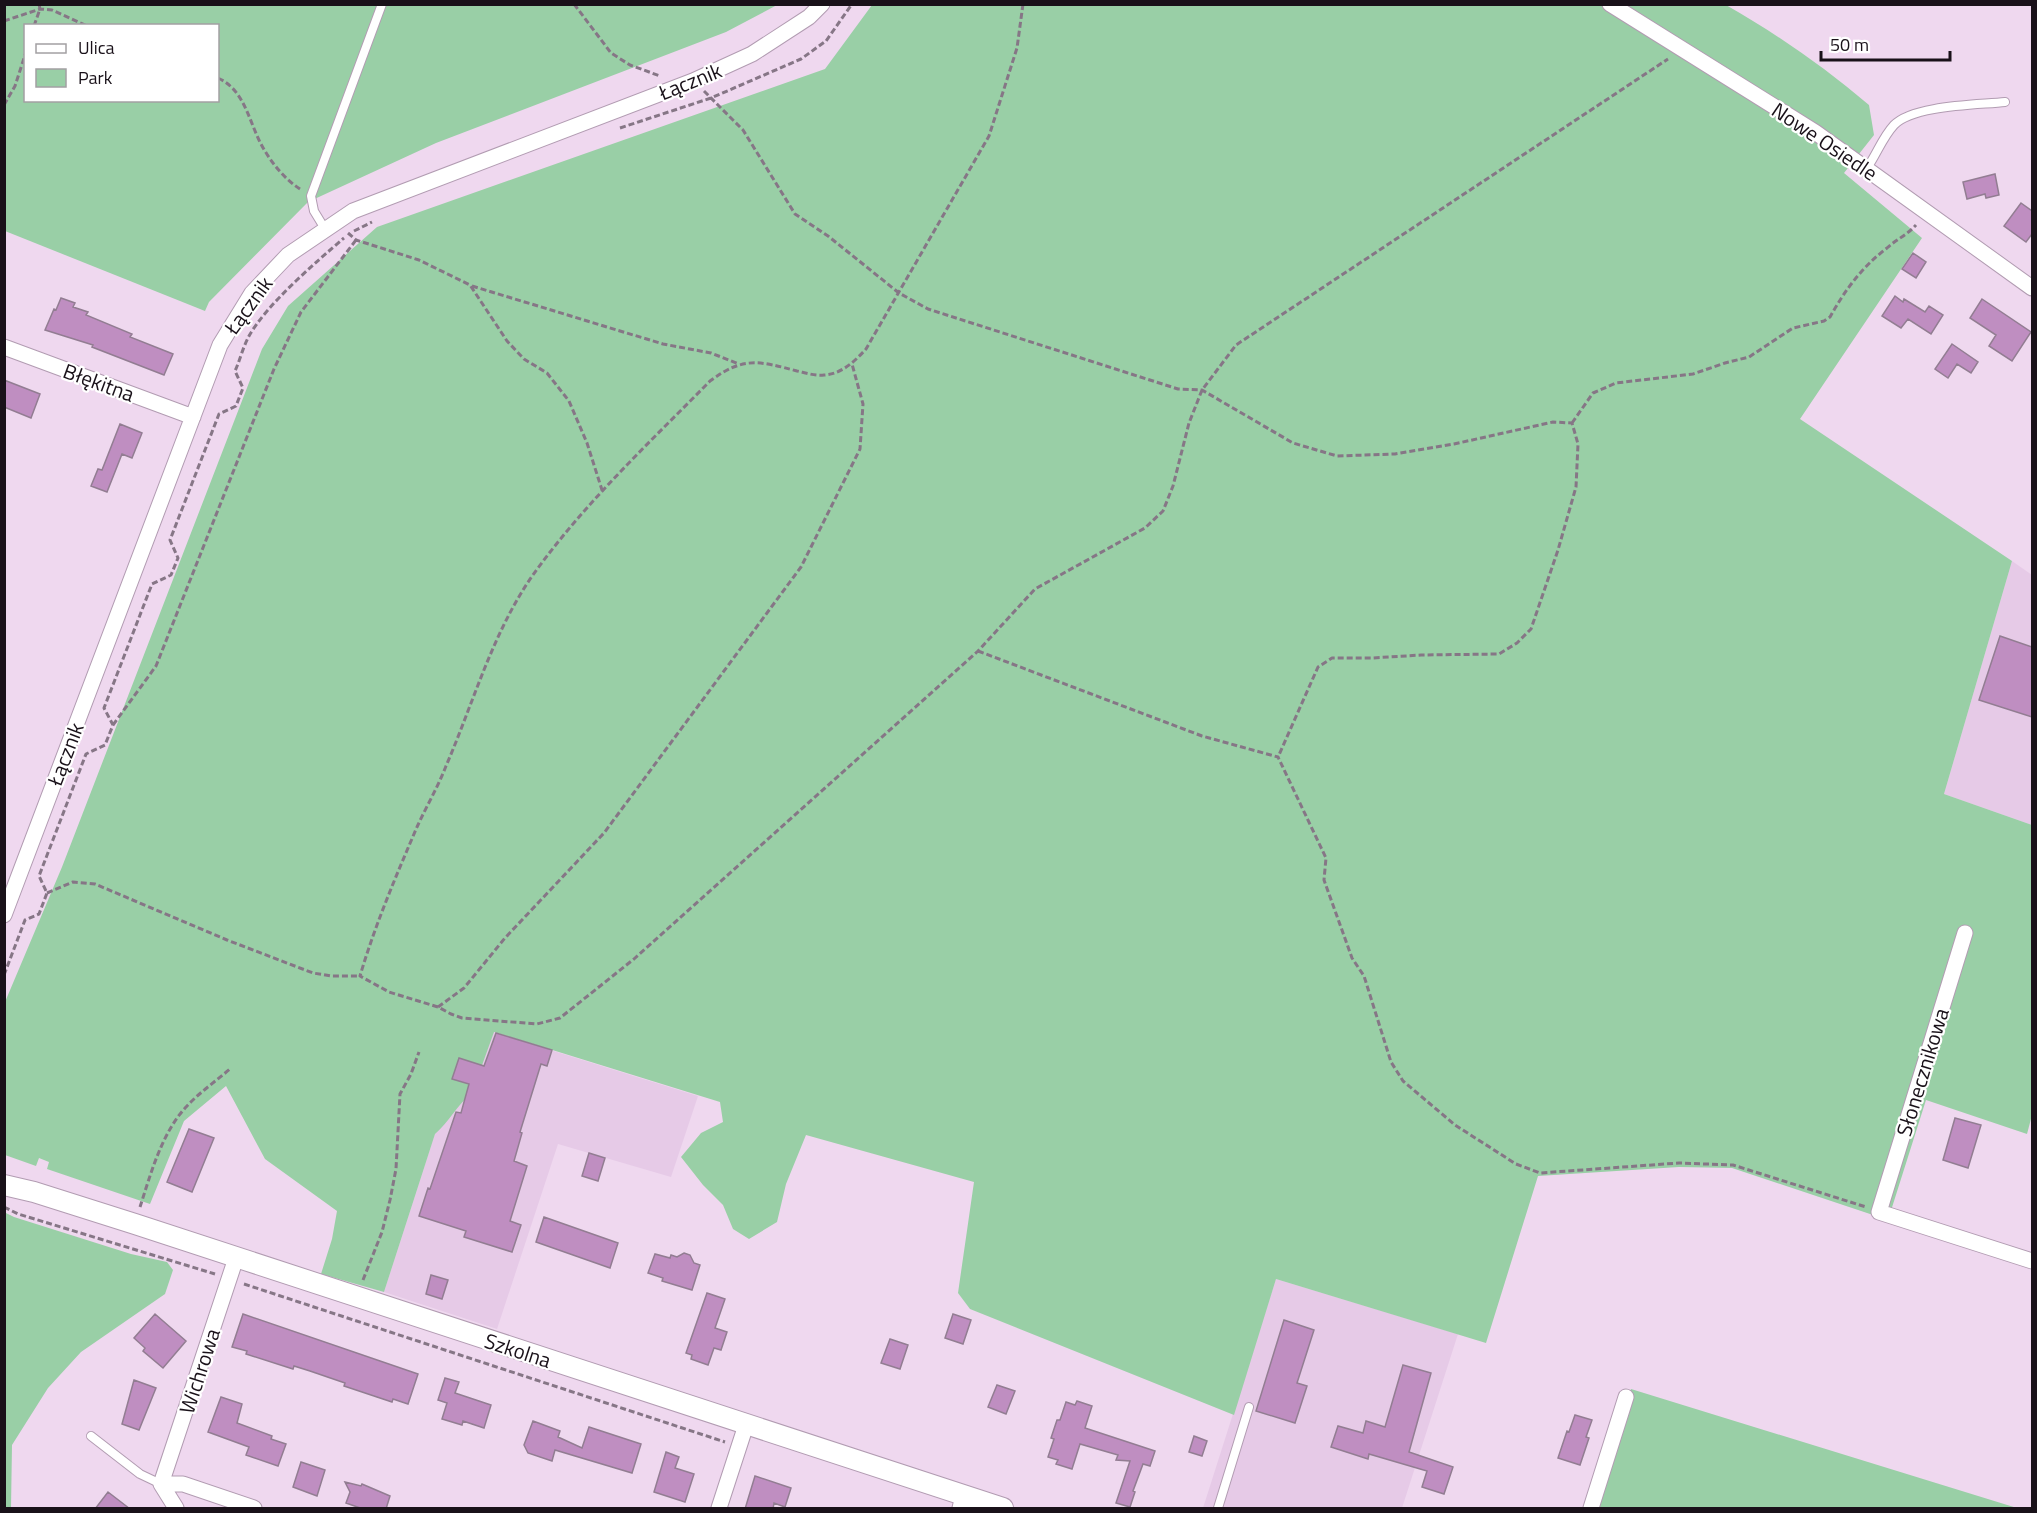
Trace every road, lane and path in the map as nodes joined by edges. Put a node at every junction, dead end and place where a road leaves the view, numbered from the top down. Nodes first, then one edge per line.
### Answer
1 (382, 4) edge
2 (574, 4) edge
3 (822, 4) edge
4 (852, 4) edge
5 (1023, 4) edge
6 (1610, 4) edge
7 (39, 7) edge
8 (4, 21) edge
9 (35, 24) edge
10 (83, 24) edge
11 (1680, 47) junction
12 (24, 58) edge
13 (219, 78) edge
14 (693, 81) junction
15 (711, 98) junction
16 (2006, 102) dead end
17 (4, 105) edge
18 (617, 129) dead end
19 (1867, 168) junction
20 (310, 195) junction
21 (1921, 219) dead end
22 (375, 221) dead end
23 (325, 229) junction
24 (350, 233) junction
25 (356, 240) junction
26 (470, 285) junction
27 (2032, 288) edge
28 (899, 293) junction
29 (4, 347) edge
30 (739, 364) junction
31 (852, 364) junction
32 (1202, 390) junction
33 (193, 417) junction
34 (1572, 423) junction
35 (602, 491) junction
36 (978, 651) junction
37 (114, 725) junction
38 (1278, 757) junction
39 (9, 889) edge
40 (46, 893) junction
41 (4, 915) edge
42 (1965, 933) dead end
43 (4, 975) edge
44 (360, 976) junction
45 (438, 1007) junction
46 (419, 1052) dead end
47 (230, 1069) dead end
48 (4, 1178) edge
49 (4, 1185) edge
50 (34, 1192) junction
51 (144, 1194) dead end
52 (4, 1207) edge
53 (1879, 1212) junction
54 (236, 1258) junction
55 (2032, 1261) edge
56 (229, 1279) junction
57 (356, 1297) junction
58 (1626, 1397) dead end
59 (1249, 1407) dead end
60 (746, 1425) junction
61 (91, 1436) dead end
62 (739, 1447) junction
63 (161, 1484) junction
64 (962, 1502) edge
65 (176, 1509) edge
66 (254, 1509) edge
67 (720, 1509) edge
68 (1003, 1509) edge
69 (1218, 1509) edge
70 (1591, 1509) edge

1 - 20 lane
2 - 14 path
3 - 14 street, Łącznik
4 - 15 path
5 - 28 path
6 - 11 street, Nowe Osiedle
7 - 8 path
7 - 9 path
7 - 10 path
11 - 19 street, Nowe Osiedle
11 - 32 path
12 - 17 path
13 - 20 path
14 - 15 path
14 - 23 street, Łącznik
15 - 18 path
15 - 28 path
16 - 19 lane
19 - 27 street, Nowe Osiedle
20 - 23 lane
21 - 34 path
22 - 24 path
23 - 24 path
23 - 33 street, Łącznik
24 - 25 path
24 - 37 path
25 - 26 path
25 - 37 path
26 - 30 path
26 - 35 path
28 - 31 path
28 - 32 path
29 - 33 street, Błękitna
30 - 31 path
30 - 35 path
31 - 45 path
32 - 34 path
32 - 36 path
33 - 39 street, Łącznik
34 - 38 path
35 - 44 path
36 - 38 path
36 - 45 path
37 - 40 path
38 - 53 path
39 - 41 street, Łącznik
40 - 43 path
40 - 44 path
42 - 53 street, Słonecznikowa
44 - 45 path
46 - 57 path
47 - 51 path
48 - 50 street, Szkolna
49 - 50 street, Szkolna
50 - 54 street, Szkolna
52 - 56 path
53 - 55 street
54 - 56 street, Wichrowa
54 - 57 street, Szkolna
56 - 62 path
56 - 63 street, Wichrowa
57 - 60 street, Szkolna
58 - 70 street
59 - 69 lane
60 - 62 street
60 - 64 street, Szkolna
61 - 63 lane
62 - 67 street
63 - 65 street
63 - 66 street
64 - 68 street, Szkolna

